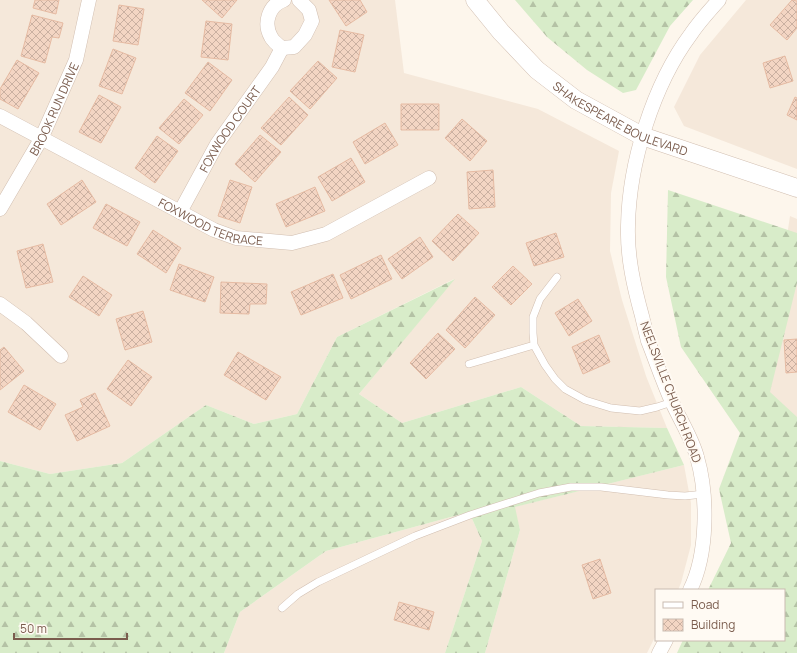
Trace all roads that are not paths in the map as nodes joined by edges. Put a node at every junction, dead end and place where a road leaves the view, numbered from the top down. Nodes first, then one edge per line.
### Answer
1 (89, 0) edge
2 (284, 0) edge
3 (299, 0) edge
4 (475, 0) edge
5 (719, 0) edge
6 (282, 48) junction
7 (0, 116) edge
8 (642, 136) junction
9 (41, 139) junction
10 (429, 178) dead end
11 (797, 188) edge
12 (0, 209) edge
13 (180, 212) junction
14 (556, 277) dead end
15 (0, 304) edge
16 (534, 345) junction
17 (61, 356) dead end
18 (470, 364) dead end
19 (672, 402) junction
20 (704, 494) junction
21 (691, 589) edge
22 (282, 608) dead end
23 (665, 641) edge
24 (659, 653) edge

1 - 9 street, BROOK RUN DRIVE
2 - 6 street
3 - 6 street
4 - 8 street, SHAKESPEARE BOULEVARD
5 - 8 street, NEELSVILLE CHURCH ROAD
6 - 13 street, FOXWOOD COURT
7 - 9 street, FOXWOOD TERRACE
8 - 11 street, SHAKESPEARE BOULEVARD
8 - 19 street, NEELSVILLE CHURCH ROAD
9 - 12 street, BROOK RUN DRIVE
9 - 13 street, FOXWOOD TERRACE
10 - 13 street, FOXWOOD TERRACE
14 - 16 lane
15 - 17 street
16 - 18 lane
16 - 19 lane
19 - 20 street, NEELSVILLE CHURCH ROAD
20 - 21 street, NEELSVILLE CHURCH ROAD
20 - 22 lane
23 - 24 street

